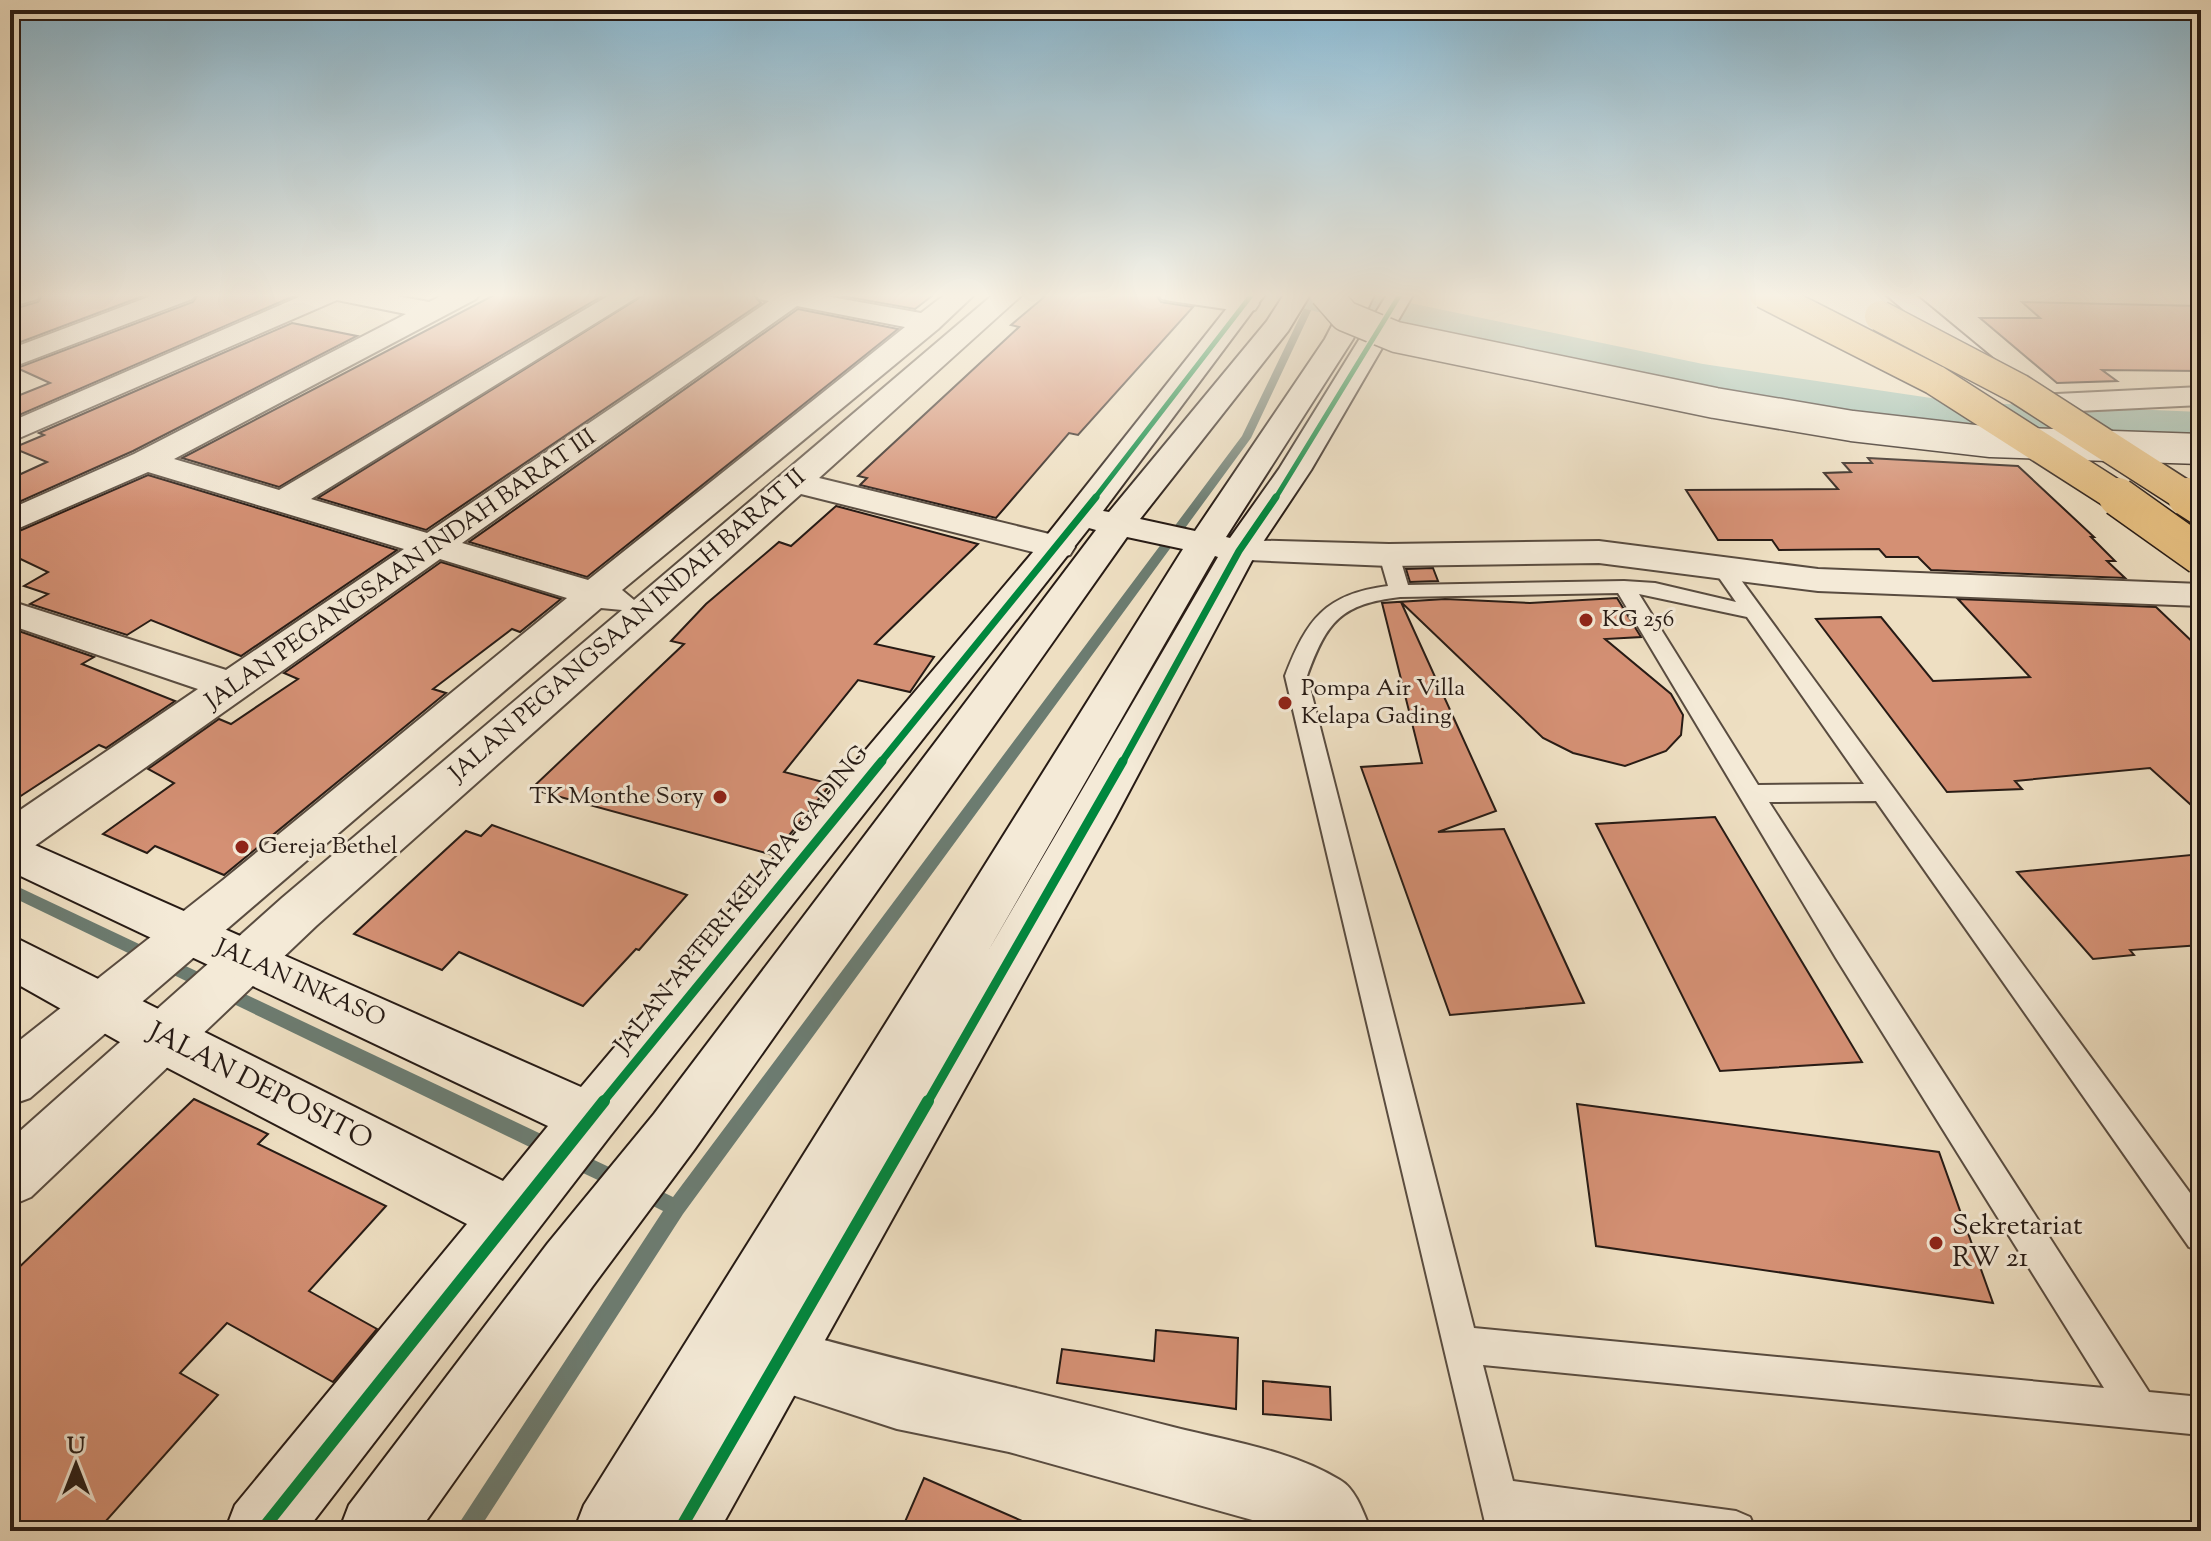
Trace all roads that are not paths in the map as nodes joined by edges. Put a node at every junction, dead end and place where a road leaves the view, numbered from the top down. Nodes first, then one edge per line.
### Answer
1 (166, 365) edge
2 (329, 365) edge
3 (511, 365) edge
4 (684, 365) edge
5 (877, 365) edge
6 (928, 365) edge
7 (1215, 365) edge
8 (1349, 365) edge
9 (1473, 365) edge
10 (1531, 365) edge
11 (1611, 365) edge
12 (1910, 365) edge
13 (1971, 365) edge
14 (1988, 365) edge
15 (2201, 396) edge
16 (2050, 414) junction
17 (2201, 430) edge
18 (10, 433) edge
19 (2201, 449) edge
20 (2201, 458) edge
21 (2117, 460) junction
22 (146, 461) junction
23 (793, 482) junction
24 (283, 502) junction
25 (2201, 506) edge
26 (10, 522) edge
27 (2201, 524) edge
28 (1085, 529) junction
29 (1200, 542) junction
30 (433, 547) junction
31 (1389, 555) junction
32 (2201, 556) edge
33 (1723, 569) junction
34 (1624, 587) junction
35 (1400, 591) junction
36 (597, 595) junction
37 (2201, 595) edge
38 (643, 609) junction
39 (10, 612) edge
40 (1754, 612) junction
41 (234, 687) junction
42 (1884, 792) junction
43 (1750, 794) junction
44 (10, 840) edge
45 (10, 851) edge
46 (185, 938) junction
47 (10, 955) edge
48 (241, 966) junction
49 (114, 995) junction
50 (174, 1025) junction
51 (10, 1081) edge
52 (554, 1163) junction
53 (10, 1178) edge
54 (2201, 1236) edge
55 (1462, 1345) junction
56 (778, 1360) junction
57 (2139, 1411) junction
58 (2201, 1416) edge
59 (1314, 1513) edge
60 (1502, 1515) edge
61 (261, 1531) edge
62 (375, 1531) edge
63 (610, 1531) edge
64 (679, 1531) edge
65 (1736, 1531) edge

1 - 18 street
2 - 22 street
3 - 24 street
4 - 30 street, JALAN PEGANGSAAN INDAH BARAT III
5 - 36 street, JALAN PEGANGSAAN INDAH BARAT II
6 - 23 street, JALAN PEGANGSAAN INDAH BARAT II
7 - 28 street, JALAN ARTERI KELAPA GADING
8 - 29 street
9 - 21 street
10 - 19 street, bridge
11 - 17 street, bridge
12 - 32 highway, bridge
13 - 25 highway, bridge
14 - 16 street
15 - 16 street
16 - 21 street
20 - 21 street
21 - 27 street
22 - 24 street
22 - 26 street
23 - 28 street
23 - 38 street, JALAN PEGANGSAAN INDAH BARAT II
24 - 30 street
28 - 29 street
28 - 52 street, JALAN ARTERI KELAPA GADING
28 - 62 street, JALAN ARTERI KELAPA GADING
29 - 31 street
29 - 56 street
29 - 63 street
30 - 36 street
30 - 41 street, JALAN PEGANGSAAN INDAH BARAT III
31 - 33 street
31 - 35 lane
33 - 37 street
33 - 40 lane
34 - 35 lane
34 - 40 lane
34 - 43 lane
35 - 55 lane
36 - 38 street
36 - 46 street, JALAN PEGANGSAAN INDAH BARAT II
38 - 48 street, JALAN PEGANGSAAN INDAH BARAT II
39 - 41 street
40 - 42 lane
41 - 44 street, JALAN PEGANGSAAN INDAH BARAT III
42 - 43 lane
42 - 54 lane
43 - 57 lane
45 - 46 street, JALAN INKASO
46 - 48 street, JALAN INKASO
46 - 49 street, JALAN PEGANGSAAN INDAH BARAT II
47 - 49 street, JALAN DEPOSITO
48 - 50 street, JALAN PEGANGSAAN INDAH BARAT II
48 - 52 street, JALAN INKASO
49 - 50 street, JALAN DEPOSITO
49 - 51 street, JALAN PEGANGSAAN INDAH BARAT II
50 - 52 street, JALAN DEPOSITO
50 - 53 street, JALAN PEGANGSAAN INDAH BARAT II
52 - 61 street, JALAN ARTERI KELAPA GADING
55 - 57 lane
55 - 60 lane
56 - 59 street
56 - 64 street
57 - 58 lane
60 - 65 lane

